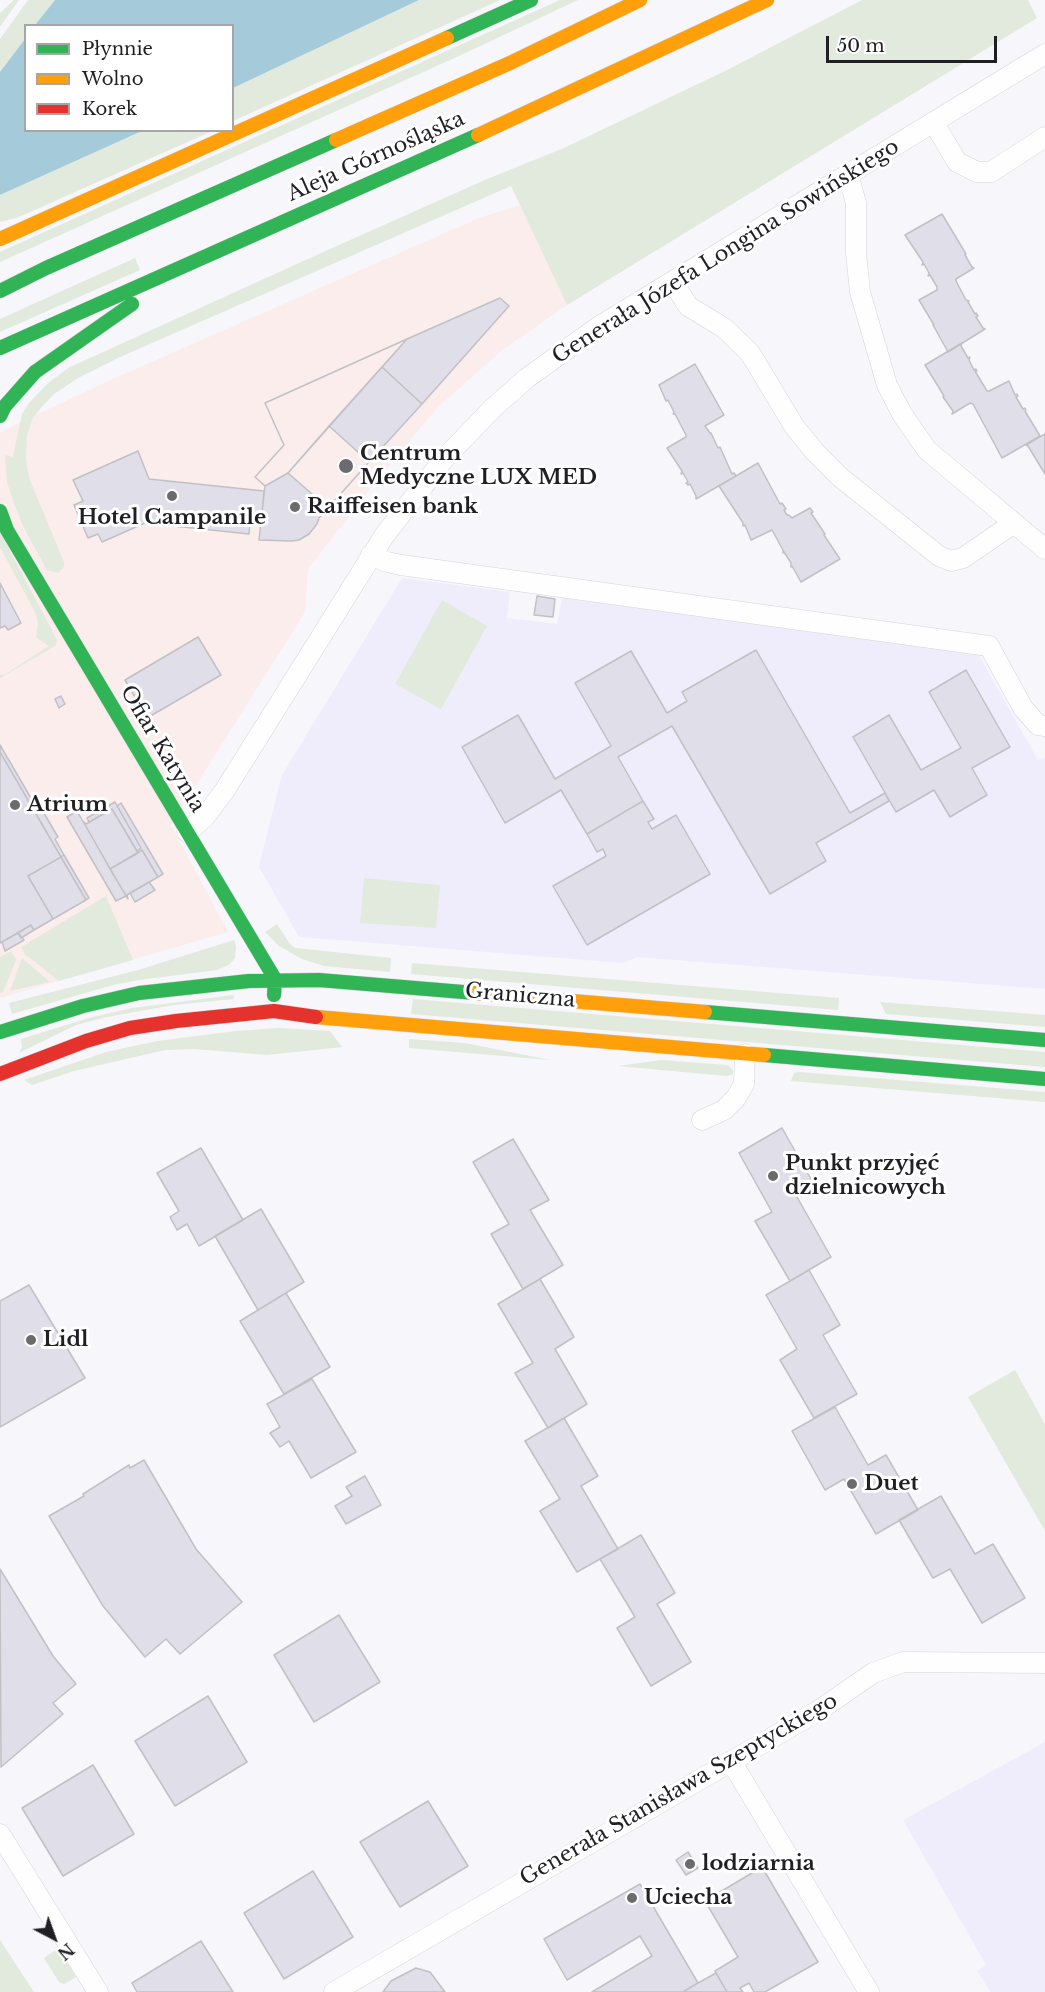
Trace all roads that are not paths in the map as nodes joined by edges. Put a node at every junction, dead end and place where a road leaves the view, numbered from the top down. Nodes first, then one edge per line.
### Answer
1 (531, 0) edge
2 (640, 0) edge
3 (767, 0) edge
4 (1045, 54) edge
5 (934, 123) junction
6 (1045, 137) edge
7 (846, 176) junction
8 (0, 239) edge
9 (201, 257) junction
10 (46, 268) junction
11 (0, 282) edge
12 (673, 282) junction
13 (0, 291) edge
14 (0, 348) edge
15 (0, 416) edge
16 (0, 511) edge
17 (1014, 523) junction
18 (1045, 549) edge
19 (371, 555) junction
20 (1045, 726) edge
21 (187, 832) junction
22 (275, 979) junction
23 (274, 1011) junction
24 (0, 1032) edge
25 (1045, 1040) edge
26 (746, 1054) junction
27 (0, 1074) edge
28 (1045, 1079) edge
29 (702, 1120) dead end
30 (1045, 1663) edge
31 (731, 1761) junction
32 (0, 1834) edge
33 (98, 1992) edge
34 (334, 1992) edge
35 (869, 1992) edge

1 - 8 main road
2 - 10 main road, Aleja Górnośląska
3 - 9 main road, Aleja Górnośląska
4 - 5 street, Generała Józefa Longina Sowińskiego
5 - 6 street
5 - 7 street, Generała Józefa Longina Sowińskiego
7 - 12 street, Generała Józefa Longina Sowińskiego
7 - 17 street
9 - 14 main road, Aleja Górnośląska
9 - 15 main road
10 - 11 main road
10 - 13 main road, Aleja Górnośląska
12 - 17 street
12 - 19 street, Generała Józefa Longina Sowińskiego
16 - 21 main road, Ofiar Katynia
17 - 18 street
19 - 20 street
19 - 21 street, Generała Józefa Longina Sowińskiego
21 - 22 main road, Ofiar Katynia
22 - 23 main road
22 - 24 main road, Graniczna
22 - 25 main road, Graniczna
23 - 26 main road, Graniczna
23 - 27 main road, Graniczna
26 - 28 main road, Graniczna
26 - 29 street
30 - 31 street, Generała Stanisława Szeptyckiego
31 - 34 street, Generała Stanisława Szeptyckiego
31 - 35 street
32 - 33 street

